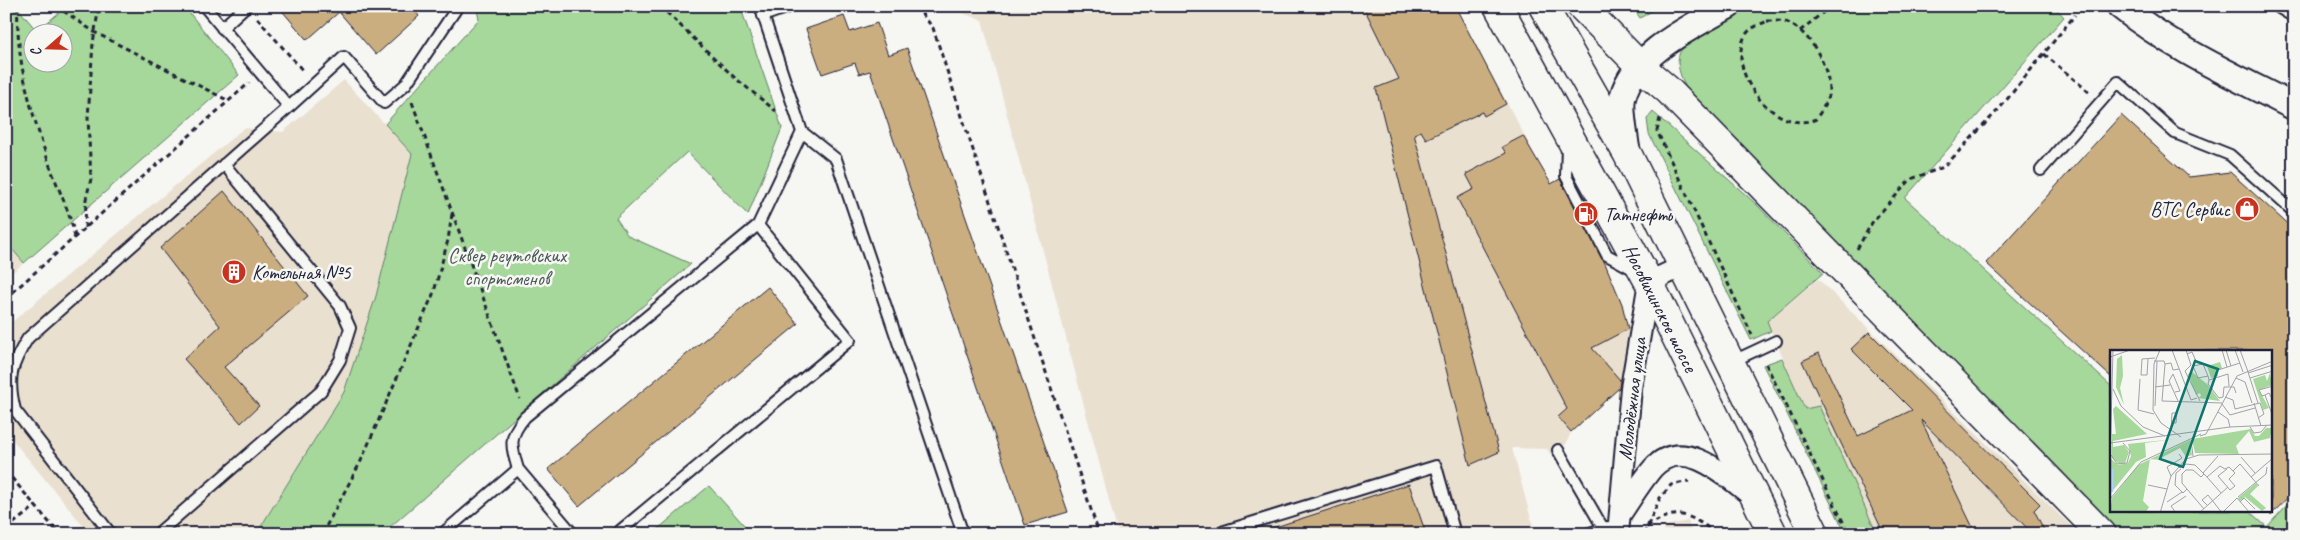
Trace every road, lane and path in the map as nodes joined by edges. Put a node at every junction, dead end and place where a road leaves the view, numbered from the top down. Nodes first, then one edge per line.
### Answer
1 (18, 6) edge
2 (56, 6) edge
3 (98, 6) edge
4 (204, 6) edge
5 (458, 6) edge
6 (660, 6) edge
7 (791, 6) edge
8 (916, 6) edge
9 (1498, 6) edge
10 (1544, 6) edge
11 (1581, 6) edge
12 (1600, 6) edge
13 (1728, 6) edge
14 (1832, 6) edge
15 (2120, 6) edge
16 (2276, 6) edge
17 (250, 10) edge
18 (762, 11) edge
19 (2075, 15) dead end
20 (2294, 17) edge
21 (222, 28) junction
22 (1800, 31) junction
23 (96, 33) junction
24 (2044, 54) junction
25 (1640, 67) junction
26 (260, 73) junction
27 (314, 84) junction
28 (406, 84) junction
29 (1668, 90) junction
30 (229, 101) junction
31 (2101, 101) junction
32 (289, 107) junction
33 (2294, 107) edge
34 (802, 132) junction
35 (1627, 153) junction
36 (224, 164) junction
37 (2041, 170) dead end
38 (452, 212) junction
39 (2294, 212) edge
40 (758, 226) junction
41 (85, 229) junction
42 (75, 238) junction
43 (1683, 266) junction
44 (1844, 271) junction
45 (1647, 279) junction
46 (6, 298) edge
47 (1776, 342) dead end
48 (1758, 349) junction
49 (1730, 362) junction
50 (525, 417) junction
51 (1558, 450) dead end
52 (518, 469) junction
53 (6, 471) edge
54 (1695, 480) dead end
55 (1756, 500) junction
56 (36, 506) junction
57 (1615, 526) edge
58 (1646, 528) junction
59 (6, 530) edge
60 (1227, 532) edge
61 (59, 534) edge
62 (111, 534) edge
63 (157, 534) edge
64 (322, 534) edge
65 (442, 534) edge
66 (573, 534) edge
67 (616, 534) edge
68 (962, 534) edge
69 (1090, 534) edge
70 (1215, 534) edge
71 (1455, 534) edge
72 (1588, 534) edge
73 (1644, 534) edge
74 (1717, 534) edge
75 (1763, 534) edge
76 (1773, 534) edge
77 (1815, 534) edge
78 (1849, 534) edge
79 (2102, 534) edge

1 - 42 path
2 - 23 path
3 - 23 path
4 - 21 lane
5 - 28 lane
6 - 34 path
7 - 18 lane
8 - 69 path
9 - 45 main road, Носовихинское шоссе
10 - 35 main road, Носовихинское шоссе
11 - 25 main road
12 - 25 street
13 - 25 street
14 - 22 path
15 - 33 street
16 - 20 lane
17 - 21 lane
17 - 27 path
18 - 34 lane
19 - 24 path
21 - 26 lane
22 - 22 path
23 - 30 path
23 - 41 path
24 - 31 path
24 - 44 path
25 - 29 main road
25 - 35 street
26 - 30 path
26 - 32 lane
27 - 28 lane
27 - 32 lane
28 - 38 path
29 - 44 main road
29 - 48 path
30 - 41 path
31 - 37 lane
31 - 39 lane
32 - 36 lane
34 - 40 lane
34 - 68 lane
35 - 43 main road, Носовихинское шоссе
36 - 62 lane
36 - 63 lane
38 - 50 path
38 - 64 path
40 - 50 lane
40 - 67 lane
41 - 42 path
42 - 46 path
43 - 45 street
43 - 49 main road, Носовихинское шоссе
44 - 79 main road
45 - 55 main road, Носовихинское шоссе
45 - 57 street, Молодёжная улица
47 - 48 lane
48 - 49 lane
48 - 78 path
49 - 77 main road, Носовихинское шоссе
50 - 52 lane
51 - 57 lane
52 - 65 lane
52 - 66 lane
53 - 56 path
54 - 58 path
55 - 57 street, Молодёжная улица
55 - 75 main road
55 - 76 main road, Носовихинское шоссе
56 - 59 path
56 - 61 path
57 - 72 lane
58 - 73 path
58 - 74 path
60 - 70 lane
60 - 71 lane

